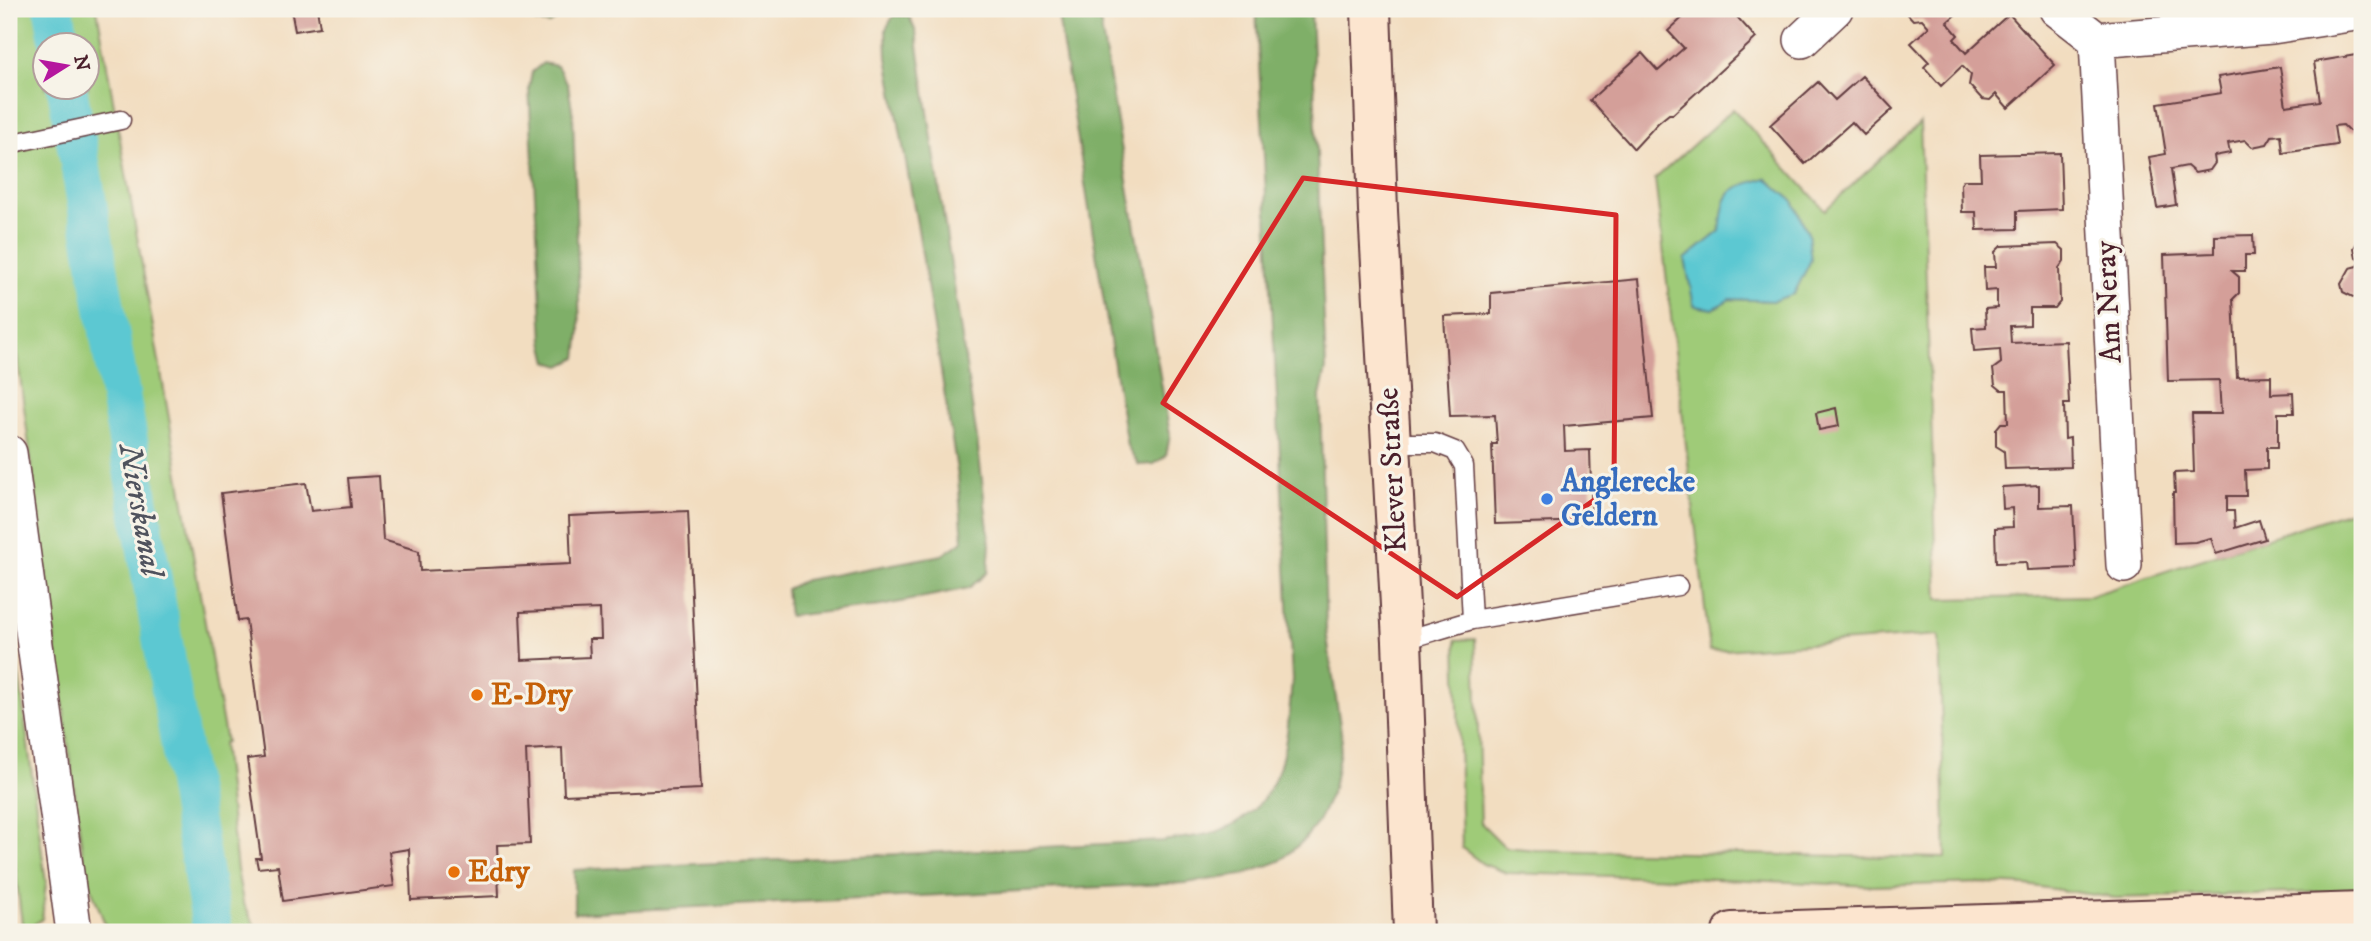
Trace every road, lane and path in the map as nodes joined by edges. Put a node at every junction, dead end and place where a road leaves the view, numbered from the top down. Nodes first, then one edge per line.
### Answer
1 (1371, 9) edge
2 (1835, 9) edge
3 (2057, 9) edge
4 (2362, 12) edge
5 (1802, 40) dead end
6 (2097, 40) junction
7 (121, 120) dead end
8 (9, 144) edge
9 (1392, 443) junction
10 (9, 453) edge
11 (2124, 565) dead end
12 (1678, 586) dead end
13 (1472, 620) junction
14 (1402, 641) junction
15 (2362, 912) edge
16 (1953, 929) edge
17 (74, 932) edge
18 (1413, 932) edge
19 (1732, 932) edge

1 - 9 main road, Klever Straße
2 - 5 street
3 - 6 street
4 - 6 street
6 - 11 street, Am Neray
7 - 8 lane
9 - 13 lane
9 - 14 main road, Klever Straße
10 - 17 street
12 - 13 lane
13 - 14 lane
14 - 18 main road, Klever Straße
15 - 16 main road
16 - 19 main road

